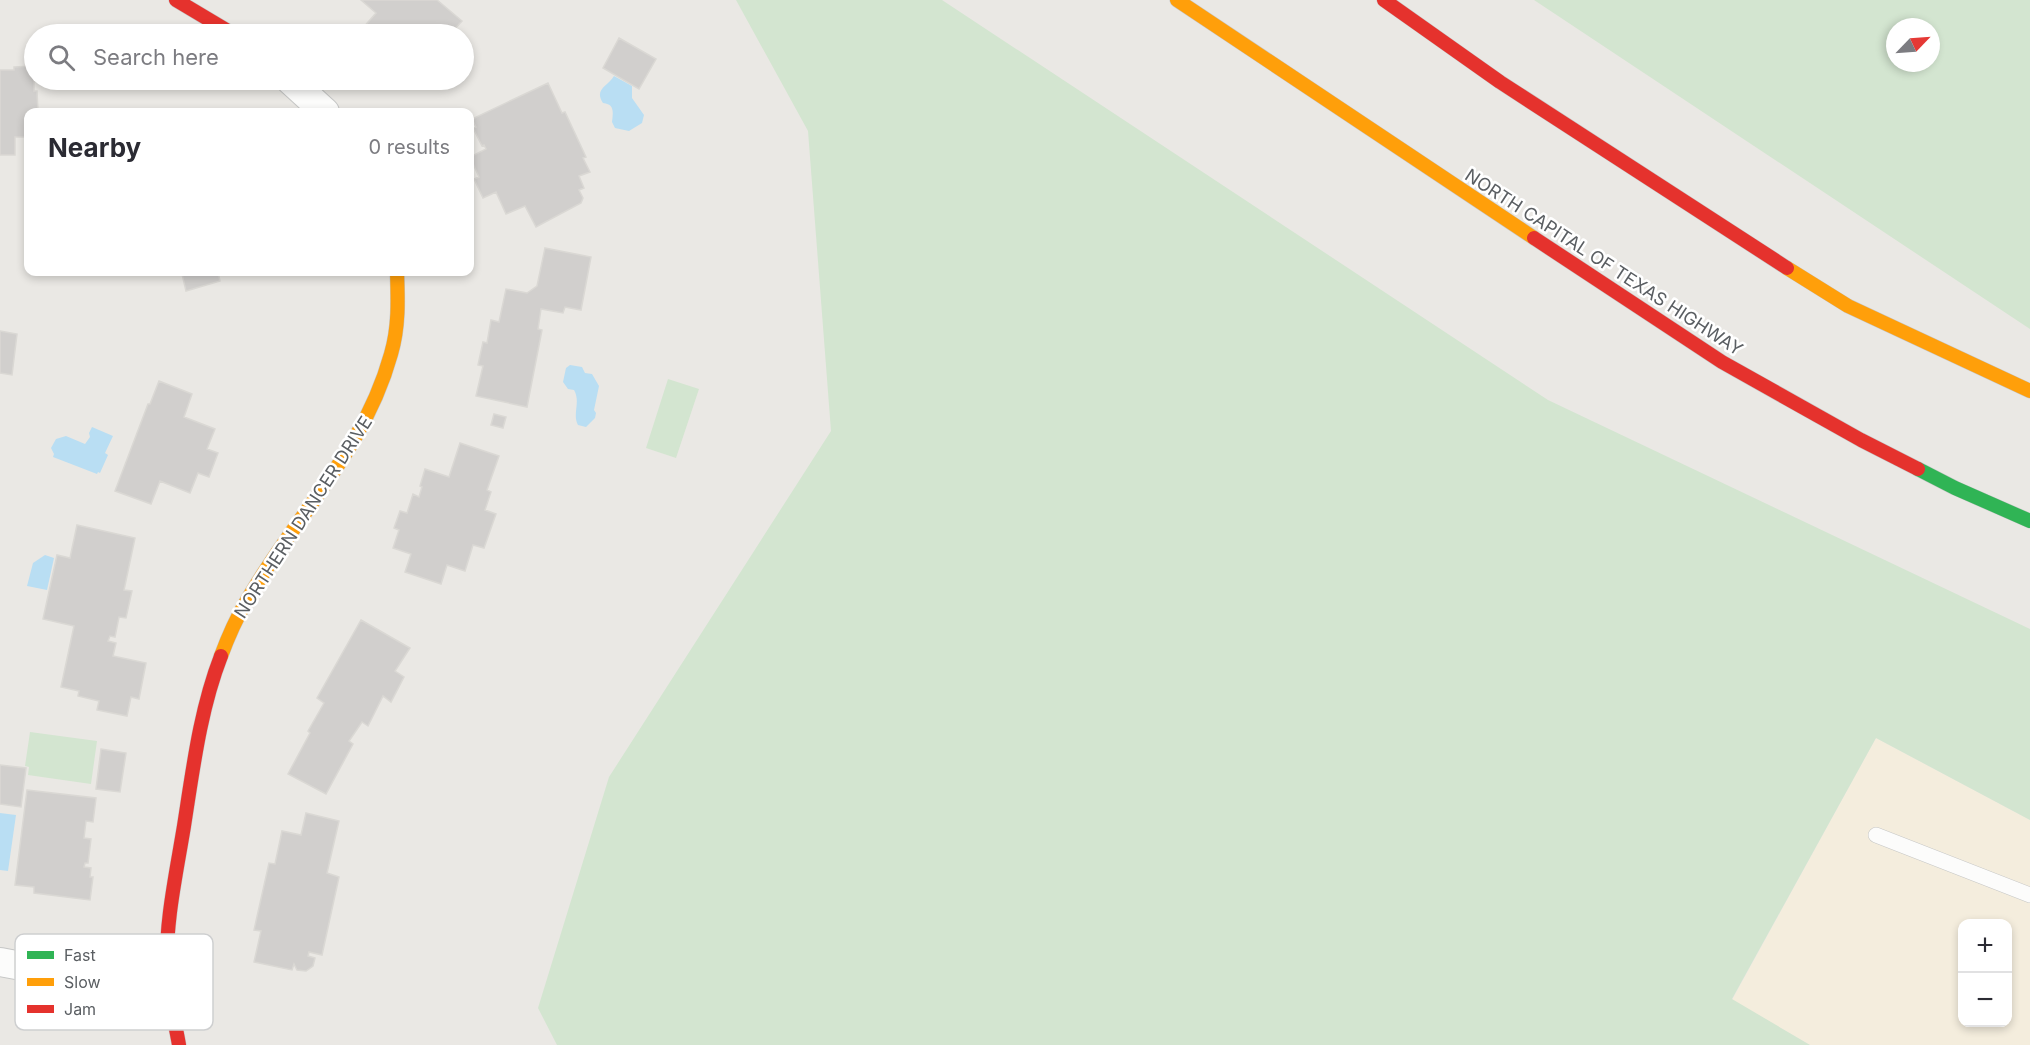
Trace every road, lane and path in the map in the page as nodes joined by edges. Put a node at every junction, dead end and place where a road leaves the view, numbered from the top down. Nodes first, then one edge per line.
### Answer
1 (176, 0) edge
2 (1177, 0) edge
3 (1384, 0) edge
4 (216, 24) edge
5 (301, 90) edge
6 (322, 108) edge
7 (397, 276) edge
8 (2030, 391) edge
9 (2030, 521) edge
10 (1876, 834) dead end
11 (2030, 895) edge
12 (169, 934) edge
13 (0, 962) edge
14 (15, 965) edge
15 (176, 1030) edge
16 (179, 1045) edge

1 - 4 main road
2 - 9 main road, NORTH CAPITAL OF TEXAS HIGHWAY
3 - 8 main road
5 - 6 street
7 - 12 main road, NORTHERN DANCER DRIVE
10 - 11 lane
13 - 14 street
15 - 16 main road, NORTHERN DANCER DRIVE

